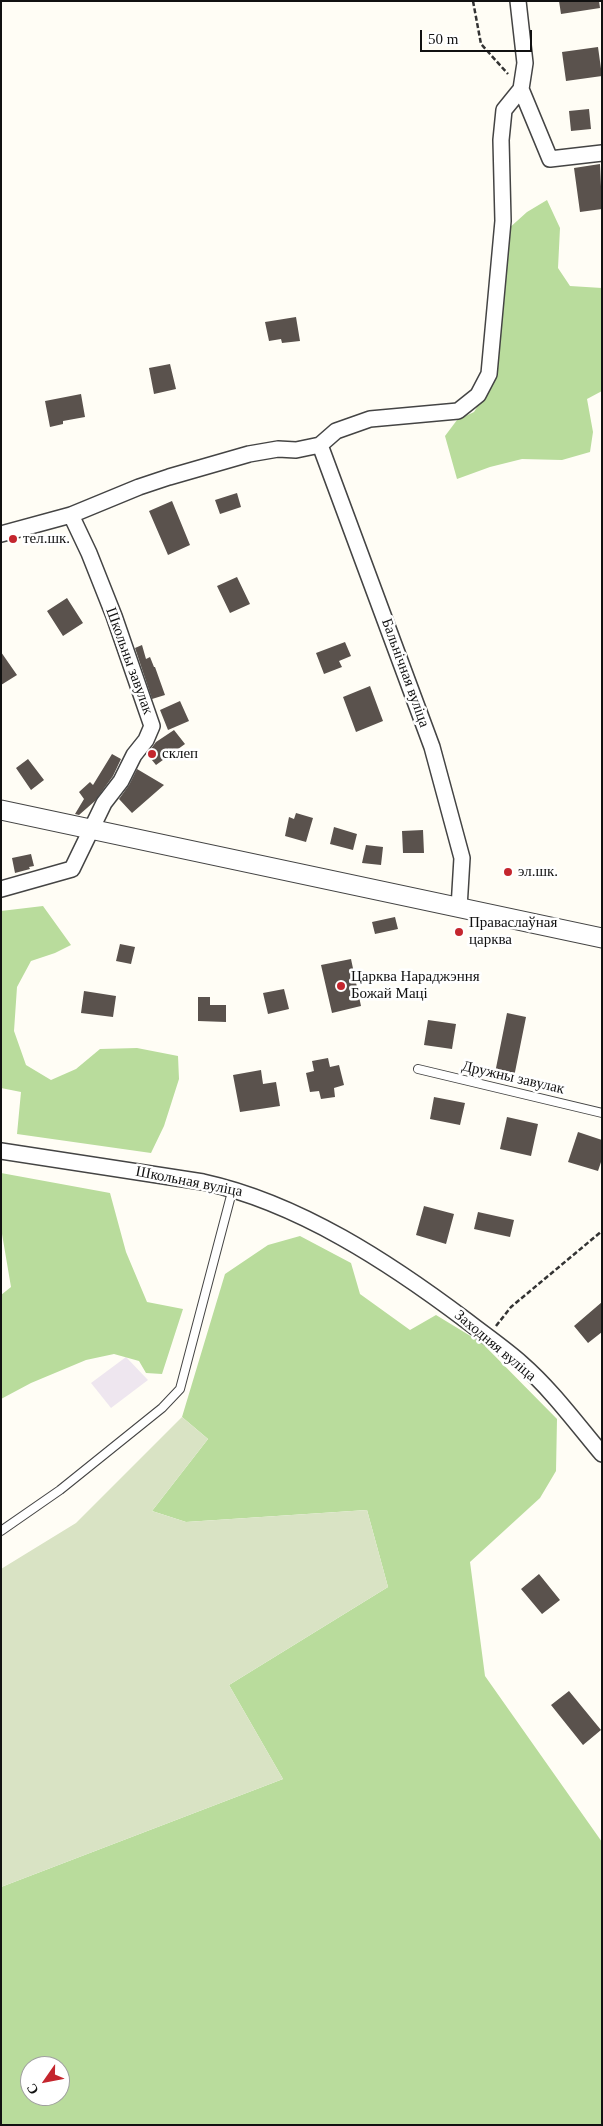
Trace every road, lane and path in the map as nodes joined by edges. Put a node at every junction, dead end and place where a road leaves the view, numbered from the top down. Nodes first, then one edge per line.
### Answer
1 (473, 1) edge
2 (518, 1) edge
3 (521, 89) junction
4 (602, 153) edge
5 (320, 445) junction
6 (70, 515) junction
7 (1, 534) edge
8 (1, 810) edge
9 (91, 829) junction
10 (1, 889) edge
11 (459, 908) junction
12 (602, 938) edge
13 (418, 1070) dead end
14 (602, 1113) edge
15 (1, 1151) edge
16 (233, 1188) junction
17 (602, 1231) edge
18 (369, 1252) joint
19 (488, 1338) junction
20 (602, 1454) edge
21 (1, 1531) edge

1 - 3 path
2 - 3 street
3 - 4 street
3 - 5 street
5 - 6 street
5 - 11 street, Бальнічная вуліца
6 - 7 street
6 - 9 street, Школьны завулак
8 - 9 street
9 - 10 street, Школьны завулак
9 - 11 street
11 - 12 street
13 - 14 lane, Дружны завулак
15 - 16 street, Школьная вуліца
16 - 18 street, Школьная вуліца
16 - 21 lane
17 - 19 path
18 - 19 street, Заходняя вуліца
19 - 20 street, Заходняя вуліца

